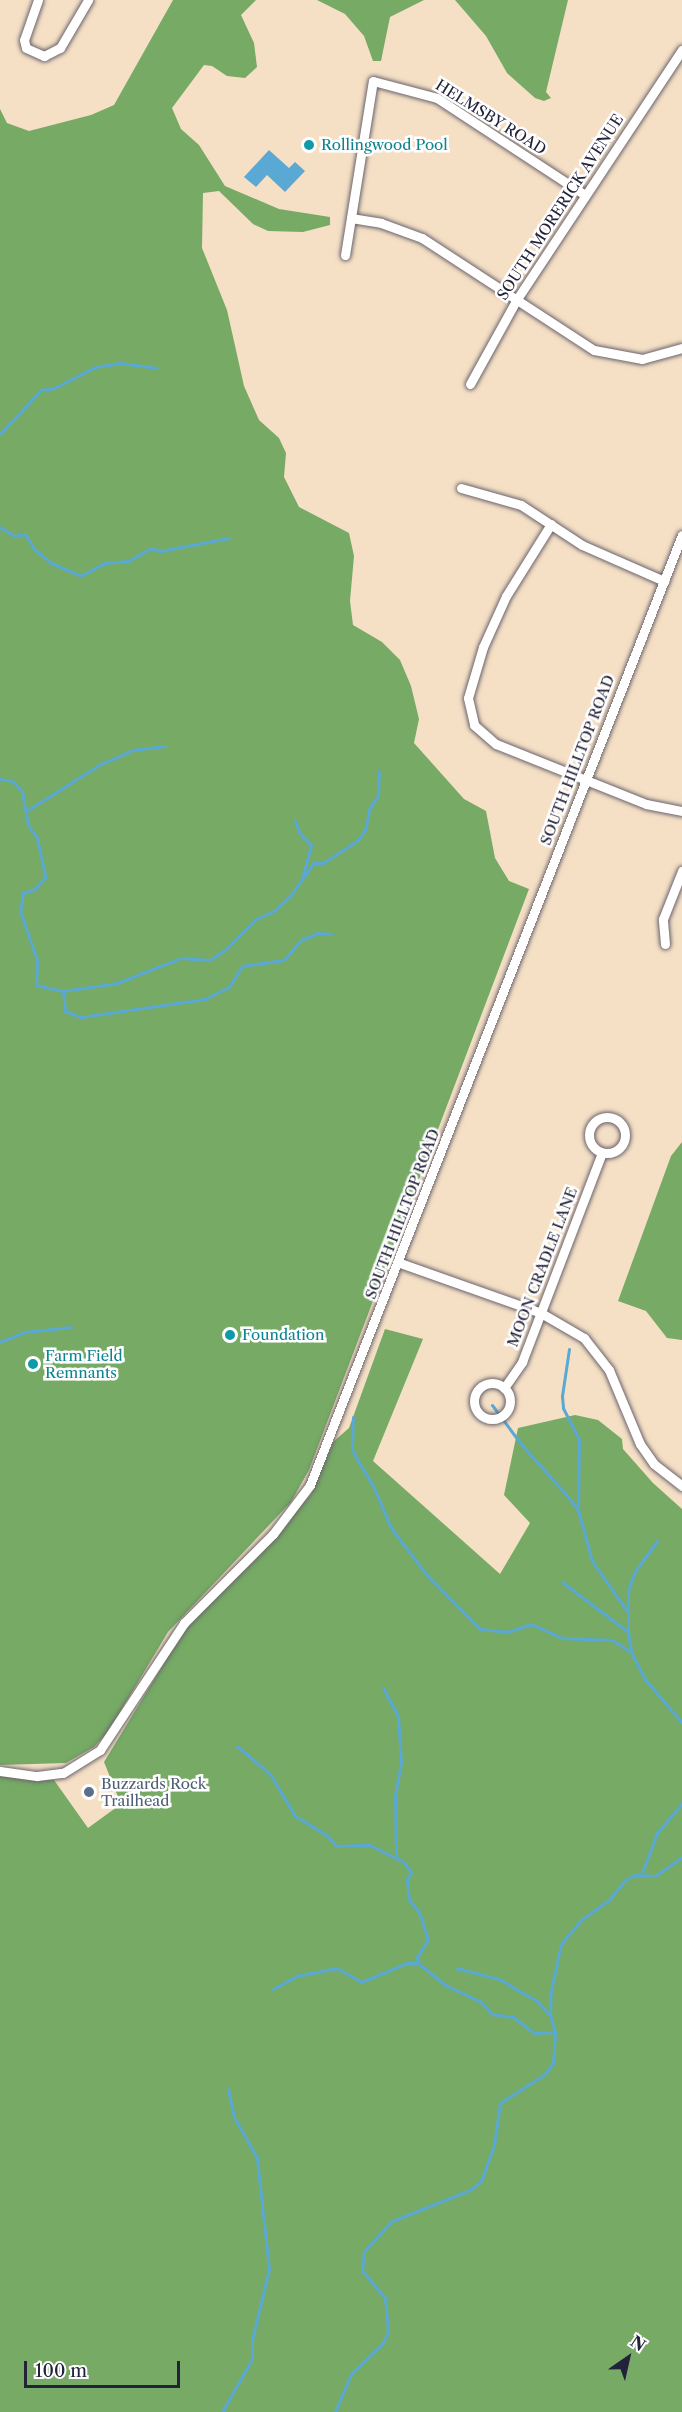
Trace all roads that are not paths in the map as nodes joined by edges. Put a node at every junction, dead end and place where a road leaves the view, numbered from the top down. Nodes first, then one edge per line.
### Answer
1 (38, 0) edge
2 (88, 0) edge
3 (682, 50) edge
4 (678, 66) edge
5 (585, 195) junction
6 (351, 218) junction
7 (345, 255) dead end
8 (517, 298) junction
9 (682, 348) edge
10 (470, 384) dead end
11 (461, 488) dead end
12 (551, 524) junction
13 (682, 535) edge
14 (664, 581) junction
15 (586, 780) junction
16 (682, 811) edge
17 (682, 871) edge
18 (665, 944) dead end
19 (602, 1153) junction
20 (399, 1263) junction
21 (541, 1313) junction
22 (504, 1388) dead end
23 (682, 1486) edge
24 (0, 1771) edge

1 - 2 street
3 - 4 street, SOUTH MORERICK AVENUE
4 - 5 street, SOUTH MORERICK AVENUE
5 - 6 street, HELMSBY ROAD
5 - 8 street, SOUTH MORERICK AVENUE
6 - 7 street
6 - 8 street
8 - 9 street
8 - 10 street, SOUTH MORERICK AVENUE
11 - 12 street
12 - 14 street
12 - 15 street
13 - 14 street, SOUTH HILLTOP ROAD
14 - 15 street, SOUTH HILLTOP ROAD
15 - 16 street
15 - 20 street, SOUTH HILLTOP ROAD
17 - 18 street
19 - 19 street
19 - 21 street, MOON CRADLE LANE
20 - 21 street
20 - 24 street, SOUTH HILLTOP ROAD
21 - 22 street, MOON CRADLE LANE
21 - 23 street

